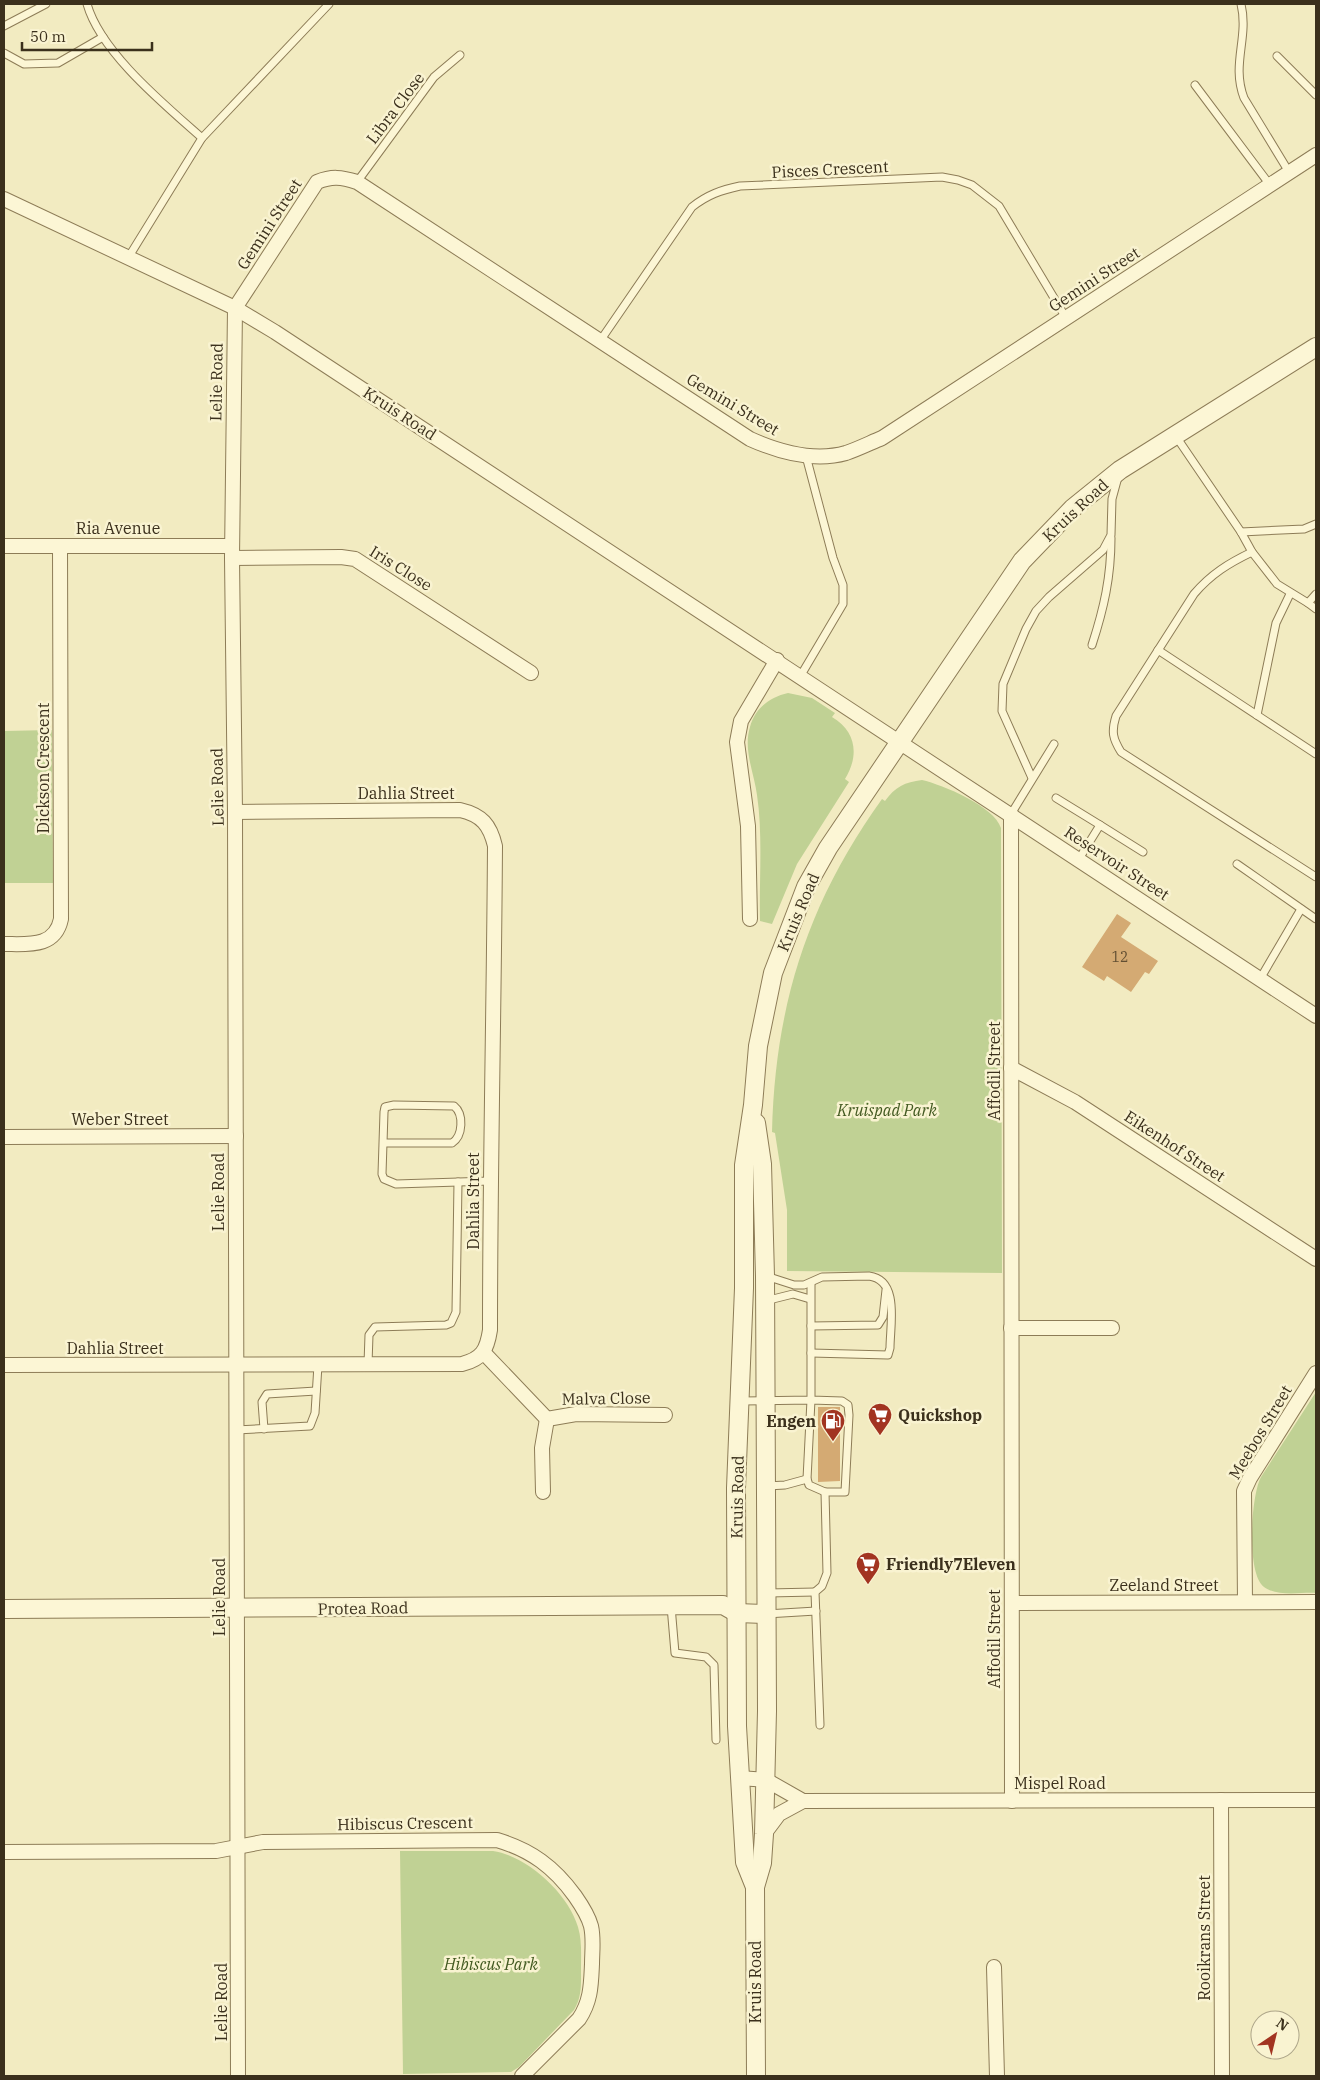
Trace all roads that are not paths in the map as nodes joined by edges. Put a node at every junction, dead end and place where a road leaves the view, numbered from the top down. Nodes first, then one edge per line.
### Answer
1 (46, 4) edge
2 (87, 4) edge
3 (329, 4) edge
4 (1241, 4) edge
5 (4, 26) edge
6 (103, 37) junction
7 (4, 53) edge
8 (460, 55) dead end
9 (1277, 56) dead end
10 (1195, 85) dead end
11 (1316, 95) edge
12 (202, 138) junction
13 (1316, 154) edge
14 (1289, 172) junction
15 (357, 182) junction
16 (1270, 185) junction
17 (4, 199) edge
18 (128, 258) junction
19 (234, 308) junction
20 (1066, 318) junction
21 (600, 342) junction
22 (1316, 347) edge
23 (1176, 435) junction
24 (806, 456) junction
25 (1120, 470) junction
26 (1316, 524) edge
27 (1241, 532) junction
28 (1111, 535) junction
29 (4, 546) edge
30 (60, 546) junction
31 (232, 552) junction
32 (1252, 552) junction
33 (1290, 594) junction
34 (1316, 594) edge
35 (1308, 603) junction
36 (1316, 609) edge
37 (1092, 645) dead end
38 (1158, 650) junction
39 (777, 660) junction
40 (531, 674) dead end
41 (801, 676) junction
42 (1257, 715) junction
43 (899, 741) junction
44 (1054, 744) dead end
45 (1316, 754) edge
46 (1032, 778) junction
47 (1056, 798) dead end
48 (235, 812) junction
49 (1011, 814) junction
50 (1100, 825) junction
51 (1143, 852) dead end
52 (1079, 859) junction
53 (1237, 864) dead end
54 (1316, 877) edge
55 (1301, 909) junction
56 (750, 919) dead end
57 (1316, 919) edge
58 (4, 944) edge
59 (1260, 979) junction
60 (1316, 1016) edge
61 (1011, 1068) junction
62 (753, 1105) junction
63 (236, 1136) junction
64 (4, 1137) edge
65 (383, 1142) junction
66 (490, 1180) junction
67 (458, 1182) junction
68 (1316, 1259) edge
69 (765, 1276) junction
70 (811, 1283) junction
71 (886, 1285) junction
72 (810, 1299) junction
73 (765, 1301) junction
74 (811, 1326) junction
75 (1011, 1328) junction
76 (1112, 1328) dead end
77 (484, 1353) junction
78 (811, 1353) junction
79 (368, 1364) junction
80 (4, 1365) edge
81 (236, 1365) junction
82 (318, 1365) junction
83 (1316, 1373) edge
84 (316, 1391) junction
85 (811, 1400) junction
86 (738, 1401) junction
87 (766, 1401) junction
88 (665, 1415) dead end
89 (547, 1419) junction
90 (264, 1429) junction
91 (236, 1430) junction
92 (807, 1479) junction
93 (767, 1486) junction
94 (543, 1492) dead end
95 (824, 1492) junction
96 (737, 1592) junction
97 (815, 1592) junction
98 (766, 1593) junction
99 (1245, 1602) junction
100 (1316, 1602) edge
101 (1012, 1603) junction
102 (671, 1606) junction
103 (4, 1609) edge
104 (730, 1609) junction
105 (237, 1610) junction
106 (816, 1611) junction
107 (766, 1614) junction
108 (820, 1725) dead end
109 (716, 1740) dead end
110 (739, 1778) junction
111 (766, 1780) junction
112 (1221, 1800) junction
113 (1316, 1800) edge
114 (803, 1801) junction
115 (1012, 1801) junction
116 (764, 1834) junction
117 (237, 1847) junction
118 (4, 1852) edge
119 (755, 1887) junction
120 (994, 1967) dead end
121 (238, 2076) edge
122 (522, 2076) edge
123 (756, 2076) edge
124 (997, 2076) edge
125 (1222, 2076) edge

1 - 5 lane
2 - 6 lane
3 - 12 lane
4 - 14 lane
6 - 7 lane
6 - 12 lane
8 - 15 lane, Libra Close
9 - 11 lane
10 - 16 lane
12 - 18 lane
13 - 14 street, Gemini Street
14 - 16 street, Gemini Street
15 - 19 street, Gemini Street
15 - 21 street, Gemini Street
16 - 20 street, Gemini Street
17 - 18 street, Kruis Road
18 - 19 street, Kruis Road
19 - 31 street, Lelie Road
19 - 39 street, Kruis Road
20 - 21 lane, Pisces Crescent
20 - 24 street, Gemini Street
21 - 24 street, Gemini Street
22 - 23 street, Kruis Road
23 - 25 street, Kruis Road
23 - 27 lane
24 - 41 lane
25 - 28 lane
25 - 43 street, Kruis Road
26 - 27 lane
27 - 32 lane
28 - 37 lane
28 - 46 lane
29 - 30 street, Ria Avenue
30 - 31 street, Ria Avenue
30 - 58 street, Dickson Crescent
31 - 40 street, Iris Close
31 - 48 street, Lelie Road
32 - 33 lane
32 - 38 lane
33 - 35 lane
33 - 42 lane
34 - 35 lane
35 - 36 lane
38 - 42 lane
38 - 54 lane
39 - 41 street, Kruis Road
39 - 56 street
41 - 43 street, Kruis Road
42 - 45 lane
43 - 49 street, Reservoir Street
43 - 62 street, Kruis Road
44 - 46 lane
46 - 49 lane
47 - 50 lane
48 - 63 street, Lelie Road
48 - 66 street, Dahlia Street
49 - 52 street, Reservoir Street
49 - 61 street, Affodil Street
50 - 51 lane
50 - 52 lane
52 - 59 street, Reservoir Street
53 - 55 lane
55 - 57 lane
55 - 59 lane
59 - 60 street, Reservoir Street
61 - 68 street, Eikenhof Street
61 - 75 street, Affodil Street
62 - 69 street, Kruis Road
62 - 86 street, Kruis Road
63 - 64 street, Weber Street
63 - 81 street, Lelie Road
65 - 65 lane
65 - 67 lane
66 - 67 lane
66 - 77 street, Dahlia Street
67 - 79 lane
69 - 70 lane
69 - 73 street, Kruis Road
70 - 71 lane
70 - 72 lane
71 - 74 lane
71 - 78 lane
72 - 73 lane
72 - 74 lane
73 - 87 street, Kruis Road
74 - 78 lane
75 - 76 street
75 - 101 street, Affodil Street
77 - 79 street, Dahlia Street
77 - 89 street, Malva Close
78 - 85 lane
79 - 82 street, Dahlia Street
80 - 81 street, Dahlia Street
81 - 82 street, Dahlia Street
81 - 91 street, Lelie Road
82 - 84 lane
83 - 99 street, Meebos Street
84 - 90 lane
84 - 90 lane
85 - 87 lane
85 - 92 lane
85 - 95 lane
86 - 87 lane
86 - 96 street, Kruis Road
87 - 93 street, Kruis Road
88 - 89 street, Malva Close
89 - 94 street, Malva Close
90 - 91 lane
91 - 105 street, Lelie Road
92 - 93 lane
92 - 95 lane
93 - 98 street, Kruis Road
95 - 97 lane
96 - 98 street
96 - 104 street, Kruis Road
97 - 98 lane
97 - 106 lane
98 - 107 street, Kruis Road
99 - 100 street, Zeeland Street
99 - 101 street, Zeeland Street
101 - 115 street, Affodil Street
102 - 104 street, Protea Road
102 - 105 street, Protea Road
102 - 109 lane
103 - 105 street, Protea Road
104 - 107 street, Protea Road
104 - 110 street, Kruis Road
105 - 117 street, Lelie Road
106 - 107 lane
106 - 108 lane
107 - 111 street, Kruis Road
110 - 111 street, Mispel Road
110 - 119 street, Kruis Road
111 - 114 street, Mispel Road
111 - 116 street, Kruis Road
112 - 113 street, Mispel Road
112 - 115 street, Mispel Road
112 - 125 street, Rooikrans Street
114 - 115 street, Mispel Road
114 - 116 street, Mispel Road
116 - 119 street, Kruis Road
117 - 118 street, Hibiscus Crescent
117 - 121 street, Lelie Road
117 - 122 street, Hibiscus Crescent
119 - 123 street, Kruis Road
120 - 124 street

